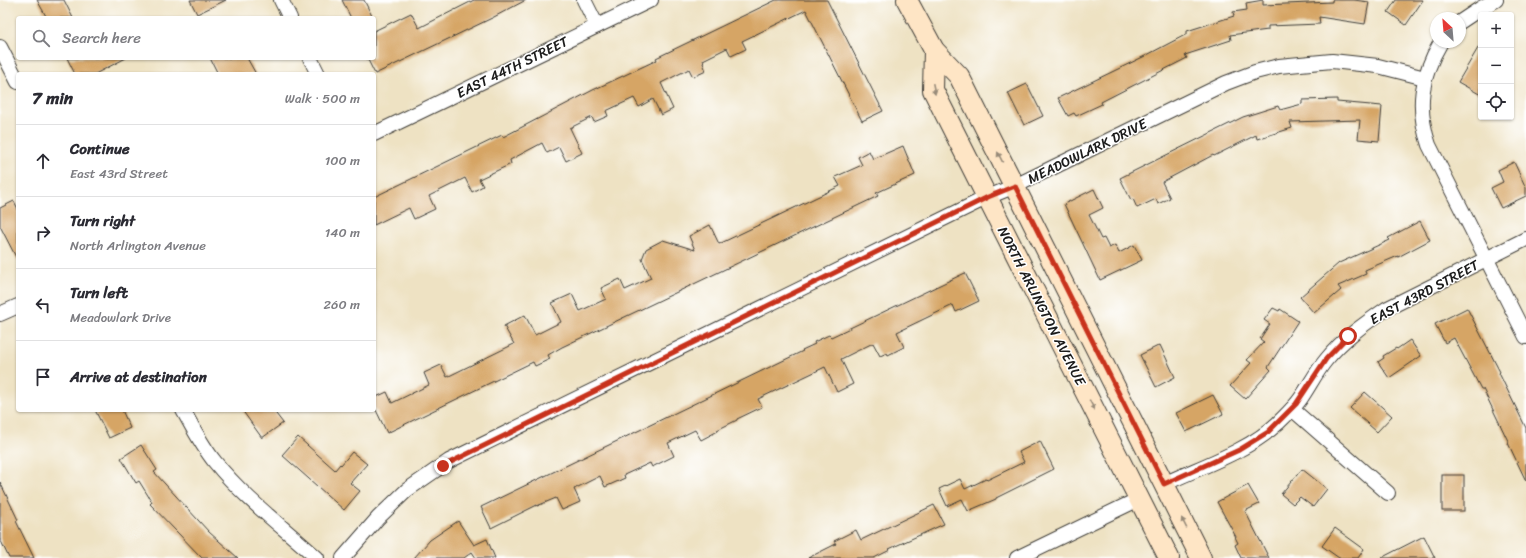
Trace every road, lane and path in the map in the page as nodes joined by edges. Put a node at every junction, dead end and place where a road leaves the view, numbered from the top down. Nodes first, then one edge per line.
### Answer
1 (281, 0) edge
2 (584, 0) edge
3 (651, 0) edge
4 (907, 0) edge
5 (1496, 0) edge
6 (289, 16) edge
7 (1466, 18) edge
8 (597, 26) junction
9 (0, 47) edge
10 (1438, 48) edge
11 (934, 50) junction
12 (311, 60) edge
13 (317, 72) edge
14 (16, 78) edge
15 (1424, 78) junction
16 (376, 133) edge
17 (1015, 186) junction
18 (988, 197) junction
19 (1526, 239) edge
20 (1487, 259) junction
21 (16, 307) edge
22 (0, 314) edge
23 (1526, 337) edge
24 (1292, 409) junction
25 (184, 412) edge
26 (1164, 484) junction
27 (1388, 493) dead end
28 (1139, 500) junction
29 (317, 558) edge
30 (343, 558) edge
31 (1017, 558) edge
32 (1169, 558) edge
33 (1202, 558) edge

1 - 6 street
2 - 8 street
3 - 8 street, EAST 44TH STREET
4 - 11 main road, NORTH ARLINGTON AVENUE
5 - 7 street
8 - 16 street, EAST 44TH STREET
9 - 14 street
10 - 15 street
17 -> 11 main road, NORTH ARLINGTON AVENUE
11 -> 18 main road, NORTH ARLINGTON AVENUE
12 - 13 street
15 - 17 street, MEADOWLARK DRIVE
15 - 20 street
17 - 18 street, MEADOWLARK DRIVE
17 - 26 main road, NORTH ARLINGTON AVENUE
18 -> 28 main road, NORTH ARLINGTON AVENUE
18 - 30 street, MEADOWLARK DRIVE
19 - 20 street, EAST 43RD STREET
20 - 23 street
20 - 24 street, EAST 43RD STREET
21 - 22 street
24 - 26 street, EAST 43RD STREET
24 - 27 street
25 - 29 street
33 -> 26 main road, NORTH ARLINGTON AVENUE
28 - 31 street
28 - 32 main road, NORTH ARLINGTON AVENUE

